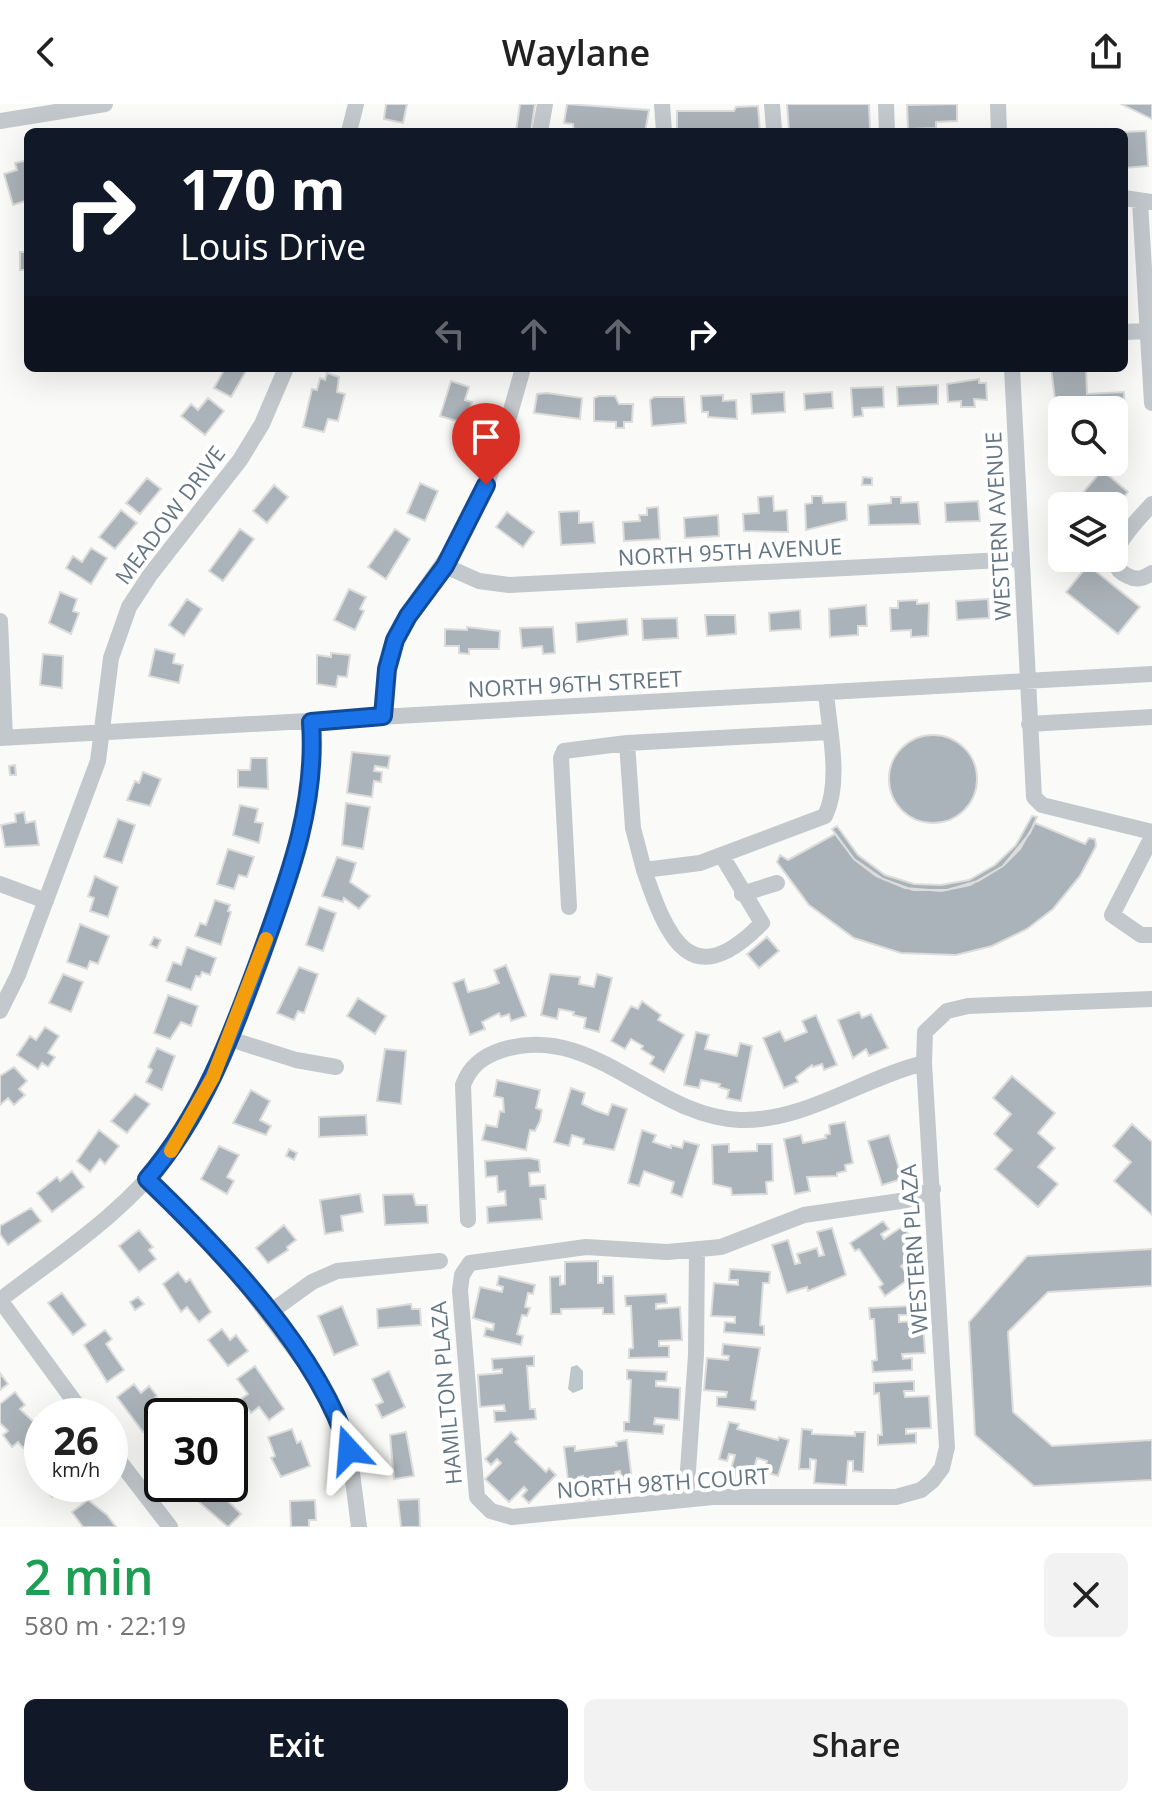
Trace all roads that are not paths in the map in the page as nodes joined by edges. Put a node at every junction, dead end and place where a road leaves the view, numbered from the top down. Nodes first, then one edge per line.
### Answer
1 (105, 104) edge
2 (356, 104) edge
3 (545, 104) edge
4 (662, 104) edge
5 (772, 104) edge
6 (886, 104) edge
7 (998, 104) edge
8 (0, 121) edge
9 (350, 128) edge
10 (541, 128) edge
11 (664, 128) edge
12 (774, 128) edge
13 (887, 128) edge
14 (999, 128) edge
15 (1139, 200) edge
16 (1147, 331) junction
17 (1128, 332) edge
18 (284, 372) edge
19 (522, 372) edge
20 (1012, 372) edge
21 (1152, 403) edge
22 (1152, 504) edge
23 (1022, 559) junction
24 (445, 566) junction
25 (1152, 573) edge
26 (0, 621) edge
27 (1152, 674) edge
28 (1028, 681) junction
29 (826, 692) junction
30 (2, 709) edge
31 (383, 716) junction
32 (1152, 717) edge
33 (311, 722) junction
34 (1029, 724) junction
35 (104, 731) junction
36 (829, 732) junction
37 (2, 738) edge
38 (627, 743) junction
39 (1152, 834) edge
40 (722, 856) junction
41 (644, 870) junction
42 (777, 883) dead end
43 (0, 884) edge
44 (742, 894) junction
45 (46, 901) junction
46 (569, 907) dead end
47 (1152, 935) edge
48 (1152, 999) edge
49 (0, 1011) edge
50 (230, 1039) junction
51 (924, 1063) junction
52 (336, 1067) dead end
53 (147, 1179) junction
54 (933, 1189) junction
55 (468, 1220) dead end
56 (697, 1249) junction
57 (440, 1261) dead end
58 (0, 1300) edge
59 (269, 1313) junction
60 (72, 1398) edge
61 (128, 1472) edge
62 (932, 1481) joint
63 (686, 1499) junction
64 (491, 1511) joint
65 (170, 1527) edge
66 (359, 1527) edge

1 - 8 street
2 - 9 street
3 - 10 street
4 - 11 street
5 - 12 street
6 - 13 street
7 - 14 street
15 - 16 street
16 - 17 street
16 - 21 street
18 - 35 street, MEADOW DRIVE
19 - 24 street
20 - 23 street, WESTERN AVENUE
22 - 25 street
23 - 24 street, NORTH 95TH AVENUE
23 - 28 street, WESTERN AVENUE
24 - 31 street
26 - 30 street
27 - 28 street, NORTH 96TH STREET
28 - 29 street, NORTH 96TH STREET
28 - 34 street, WESTERN AVENUE
29 - 31 street, NORTH 96TH STREET
29 - 36 street
30 - 37 street
31 - 33 street, NORTH 96TH STREET
32 - 34 street
33 - 35 street, NORTH 96TH STREET
33 - 50 street
34 - 39 street, WESTERN AVENUE
35 - 37 street, NORTH 96TH STREET
35 - 45 street, MEADOW DRIVE
36 - 38 street
36 - 40 street
38 - 41 street
38 - 46 street
39 - 47 street
40 - 41 street
40 - 44 street
41 - 44 street
42 - 44 street
43 - 45 street
45 - 49 street, MEADOW DRIVE
48 - 51 street, WESTERN PLAZA
50 - 52 street
50 - 53 street
51 - 54 street, WESTERN PLAZA
51 - 55 street
53 - 58 street
53 - 59 street
54 - 56 street
54 - 62 street, WESTERN PLAZA
56 - 63 street
56 - 64 street, HAMILTON PLAZA
57 - 59 street
58 - 60 street
59 - 66 street
61 - 65 street
62 - 63 street, NORTH 98TH COURT
63 - 64 street, NORTH 98TH COURT

